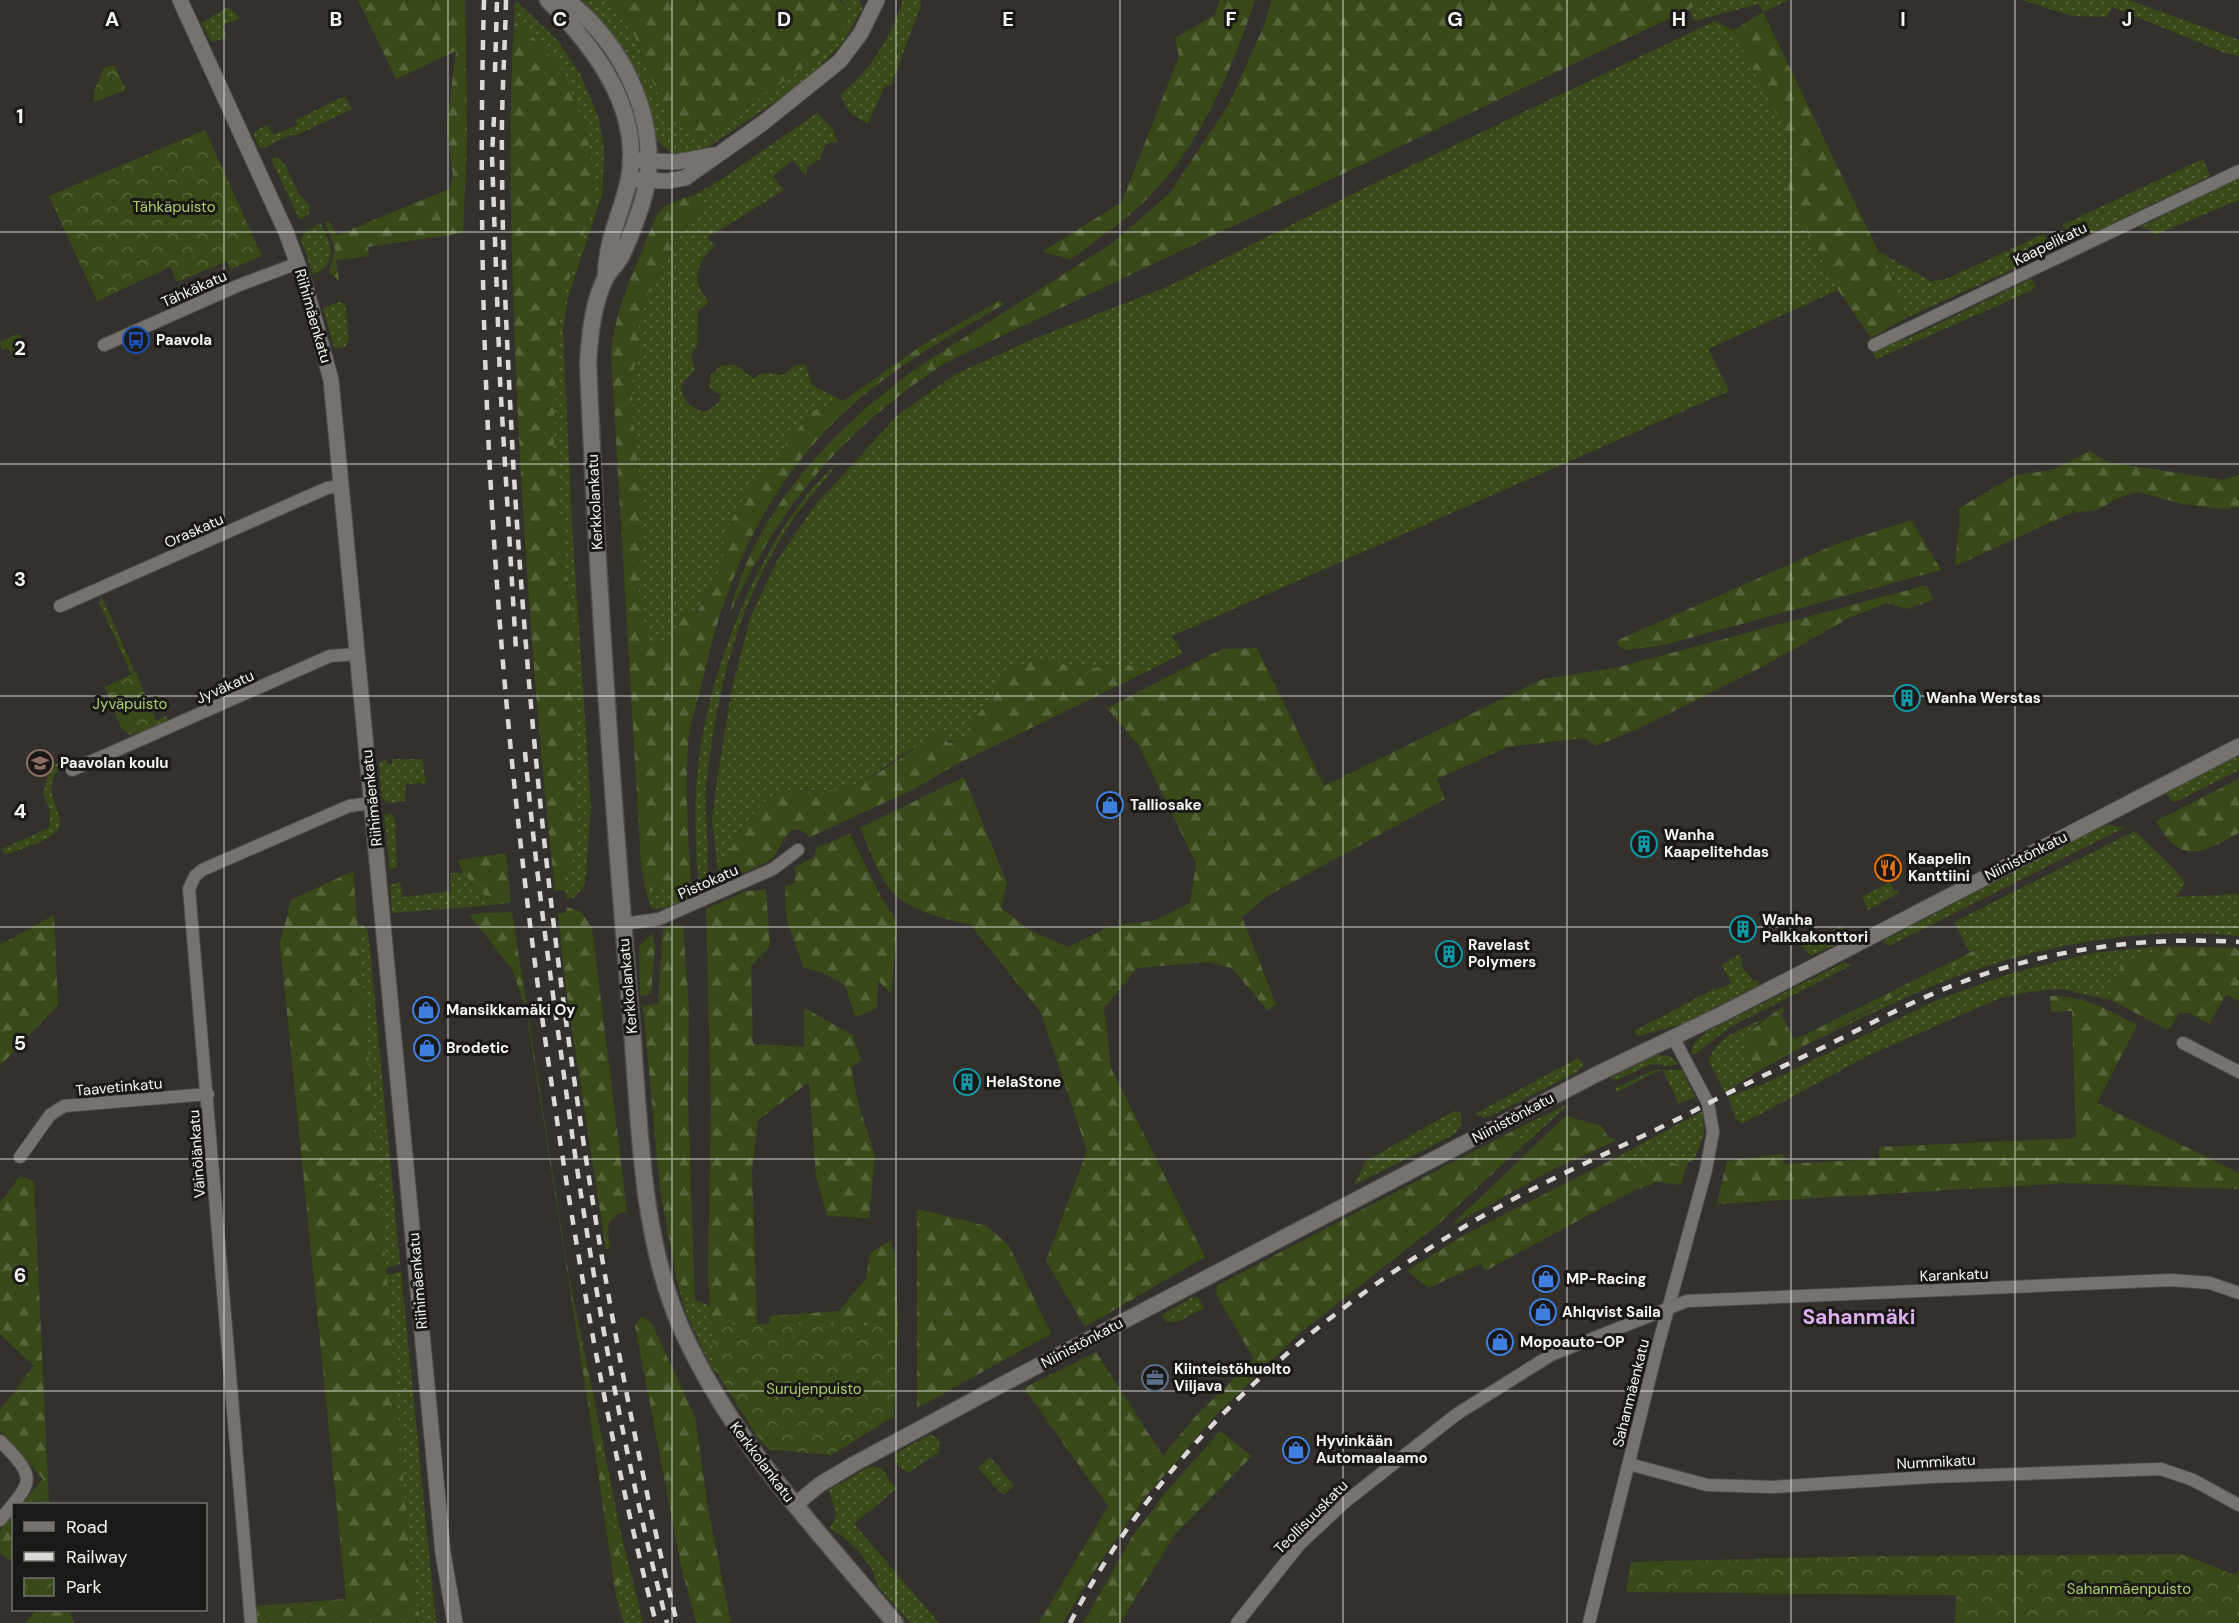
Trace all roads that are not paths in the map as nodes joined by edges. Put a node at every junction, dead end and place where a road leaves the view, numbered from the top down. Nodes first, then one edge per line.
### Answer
1 (180, 0) edge
2 (548, 0) edge
3 (566, 0) edge
4 (877, 0) edge
5 (720, 154) junction
6 (630, 160) junction
7 (648, 160) junction
8 (2239, 171) edge
9 (628, 179) junction
10 (648, 181) junction
11 (298, 263) junction
12 (606, 277) junction
13 (104, 345) dead end
14 (1875, 345) dead end
15 (342, 486) junction
16 (60, 606) dead end
17 (358, 654) junction
18 (2239, 746) edge
19 (72, 770) dead end
20 (372, 803) junction
21 (798, 850) dead end
22 (623, 924) junction
23 (1673, 1037) junction
24 (2183, 1043) dead end
25 (2239, 1072) edge
26 (208, 1094) junction
27 (20, 1157) dead end
28 (2239, 1293) edge
29 (1668, 1308) junction
30 (0, 1441) edge
31 (1629, 1464) junction
32 (14, 1503) edge
33 (12, 1505) edge
34 (795, 1505) junction
35 (2239, 1505) edge
36 (0, 1520) edge
37 (251, 1623) edge
38 (455, 1623) edge
39 (895, 1623) edge
40 (1237, 1623) edge
41 (1589, 1623) edge

1 - 11 street, Riihimäenkatu
2 - 6 main road, Kerkkolankatu
3 - 7 main road, Kerkkolankatu
4 - 5 street
5 - 7 street
5 - 10 street
6 - 7 street
6 - 9 main road, Kerkkolankatu
7 - 10 main road, Kerkkolankatu
8 - 14 street, Kaapelikatu
9 - 10 street
9 - 12 main road, Kerkkolankatu
10 - 12 main road, Kerkkolankatu
11 - 13 street, Tähkäkatu
11 - 15 street, Riihimäenkatu
12 - 22 main road, Kerkkolankatu
15 - 16 street, Oraskatu
15 - 17 street, Riihimäenkatu
17 - 19 street, Jyväkatu
17 - 20 street, Riihimäenkatu
18 - 23 street, Niinistönkatu
20 - 26 street, Väinölänkatu
20 - 38 street, Riihimäenkatu
21 - 22 street, Pistokatu
22 - 34 main road, Kerkkolankatu
23 - 29 street, Sahanmäenkatu
23 - 34 street, Niinistönkatu
24 - 25 street
26 - 27 street, Taavetinkatu
26 - 37 street, Väinölänkatu
28 - 29 street, Karankatu
29 - 31 street, Sahanmäenkatu
29 - 40 street, Teollisuuskatu
30 - 32 street
31 - 35 street, Nummikatu
31 - 41 street, Sahanmäenkatu
33 - 36 street
34 - 39 main road, Kerkkolankatu

